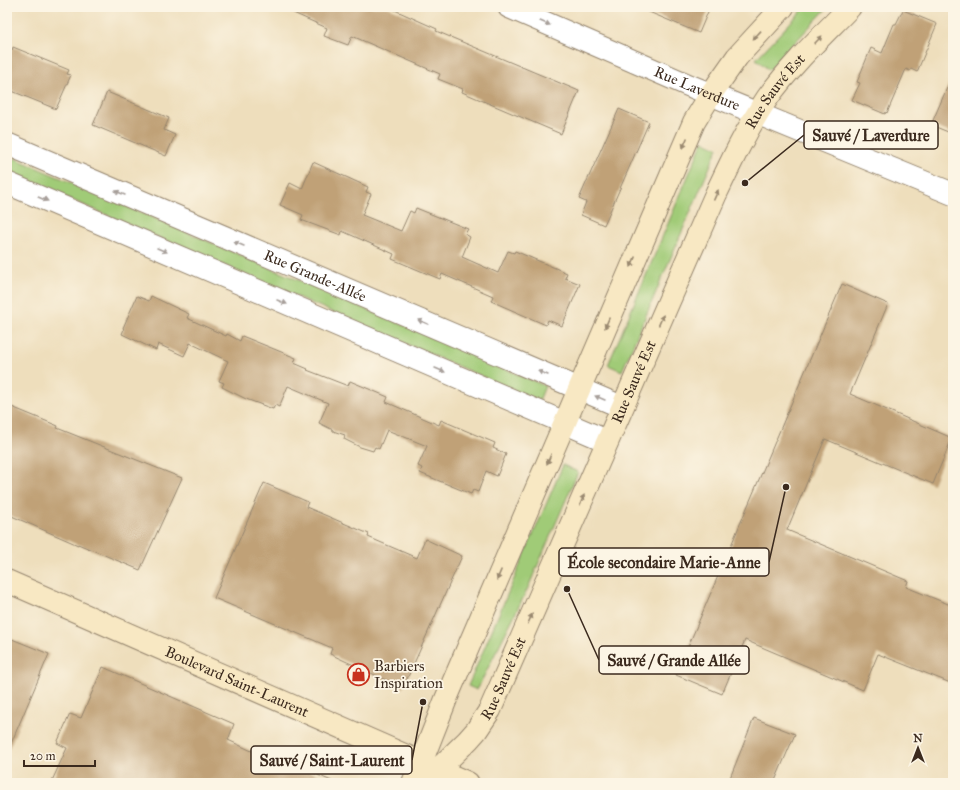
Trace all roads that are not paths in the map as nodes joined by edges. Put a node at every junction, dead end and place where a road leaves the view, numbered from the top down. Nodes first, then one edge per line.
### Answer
1 (509, 7) edge
2 (783, 7) edge
3 (850, 7) edge
4 (711, 94) junction
5 (759, 113) junction
6 (7, 144) edge
7 (7, 183) edge
8 (953, 194) edge
9 (578, 389) junction
10 (622, 407) junction
11 (564, 423) junction
12 (608, 441) junction
13 (7, 581) edge
14 (427, 772) edge
15 (413, 783) edge
16 (468, 783) edge

1 -> 4 street, Rue Laverdure
2 -> 4 main road
5 -> 3 main road, Rue Sauvé Est
4 - 5 street, Rue Laverdure
4 -> 9 main road
5 - 8 street, Rue Laverdure
10 -> 5 main road, Rue Sauvé Est
9 -> 6 street, Rue Grande-Allée
7 -> 11 street
10 -> 9 street, Rue Grande-Allée
9 - 11 main road
10 - 12 main road, Rue Sauvé Est
11 - 12 street
11 -> 14 main road
14 -> 12 main road, Rue Sauvé Est
13 - 14 main road, Boulevard Saint-Laurent
14 - 15 main road
14 - 16 main road, Boulevard Saint-Laurent

